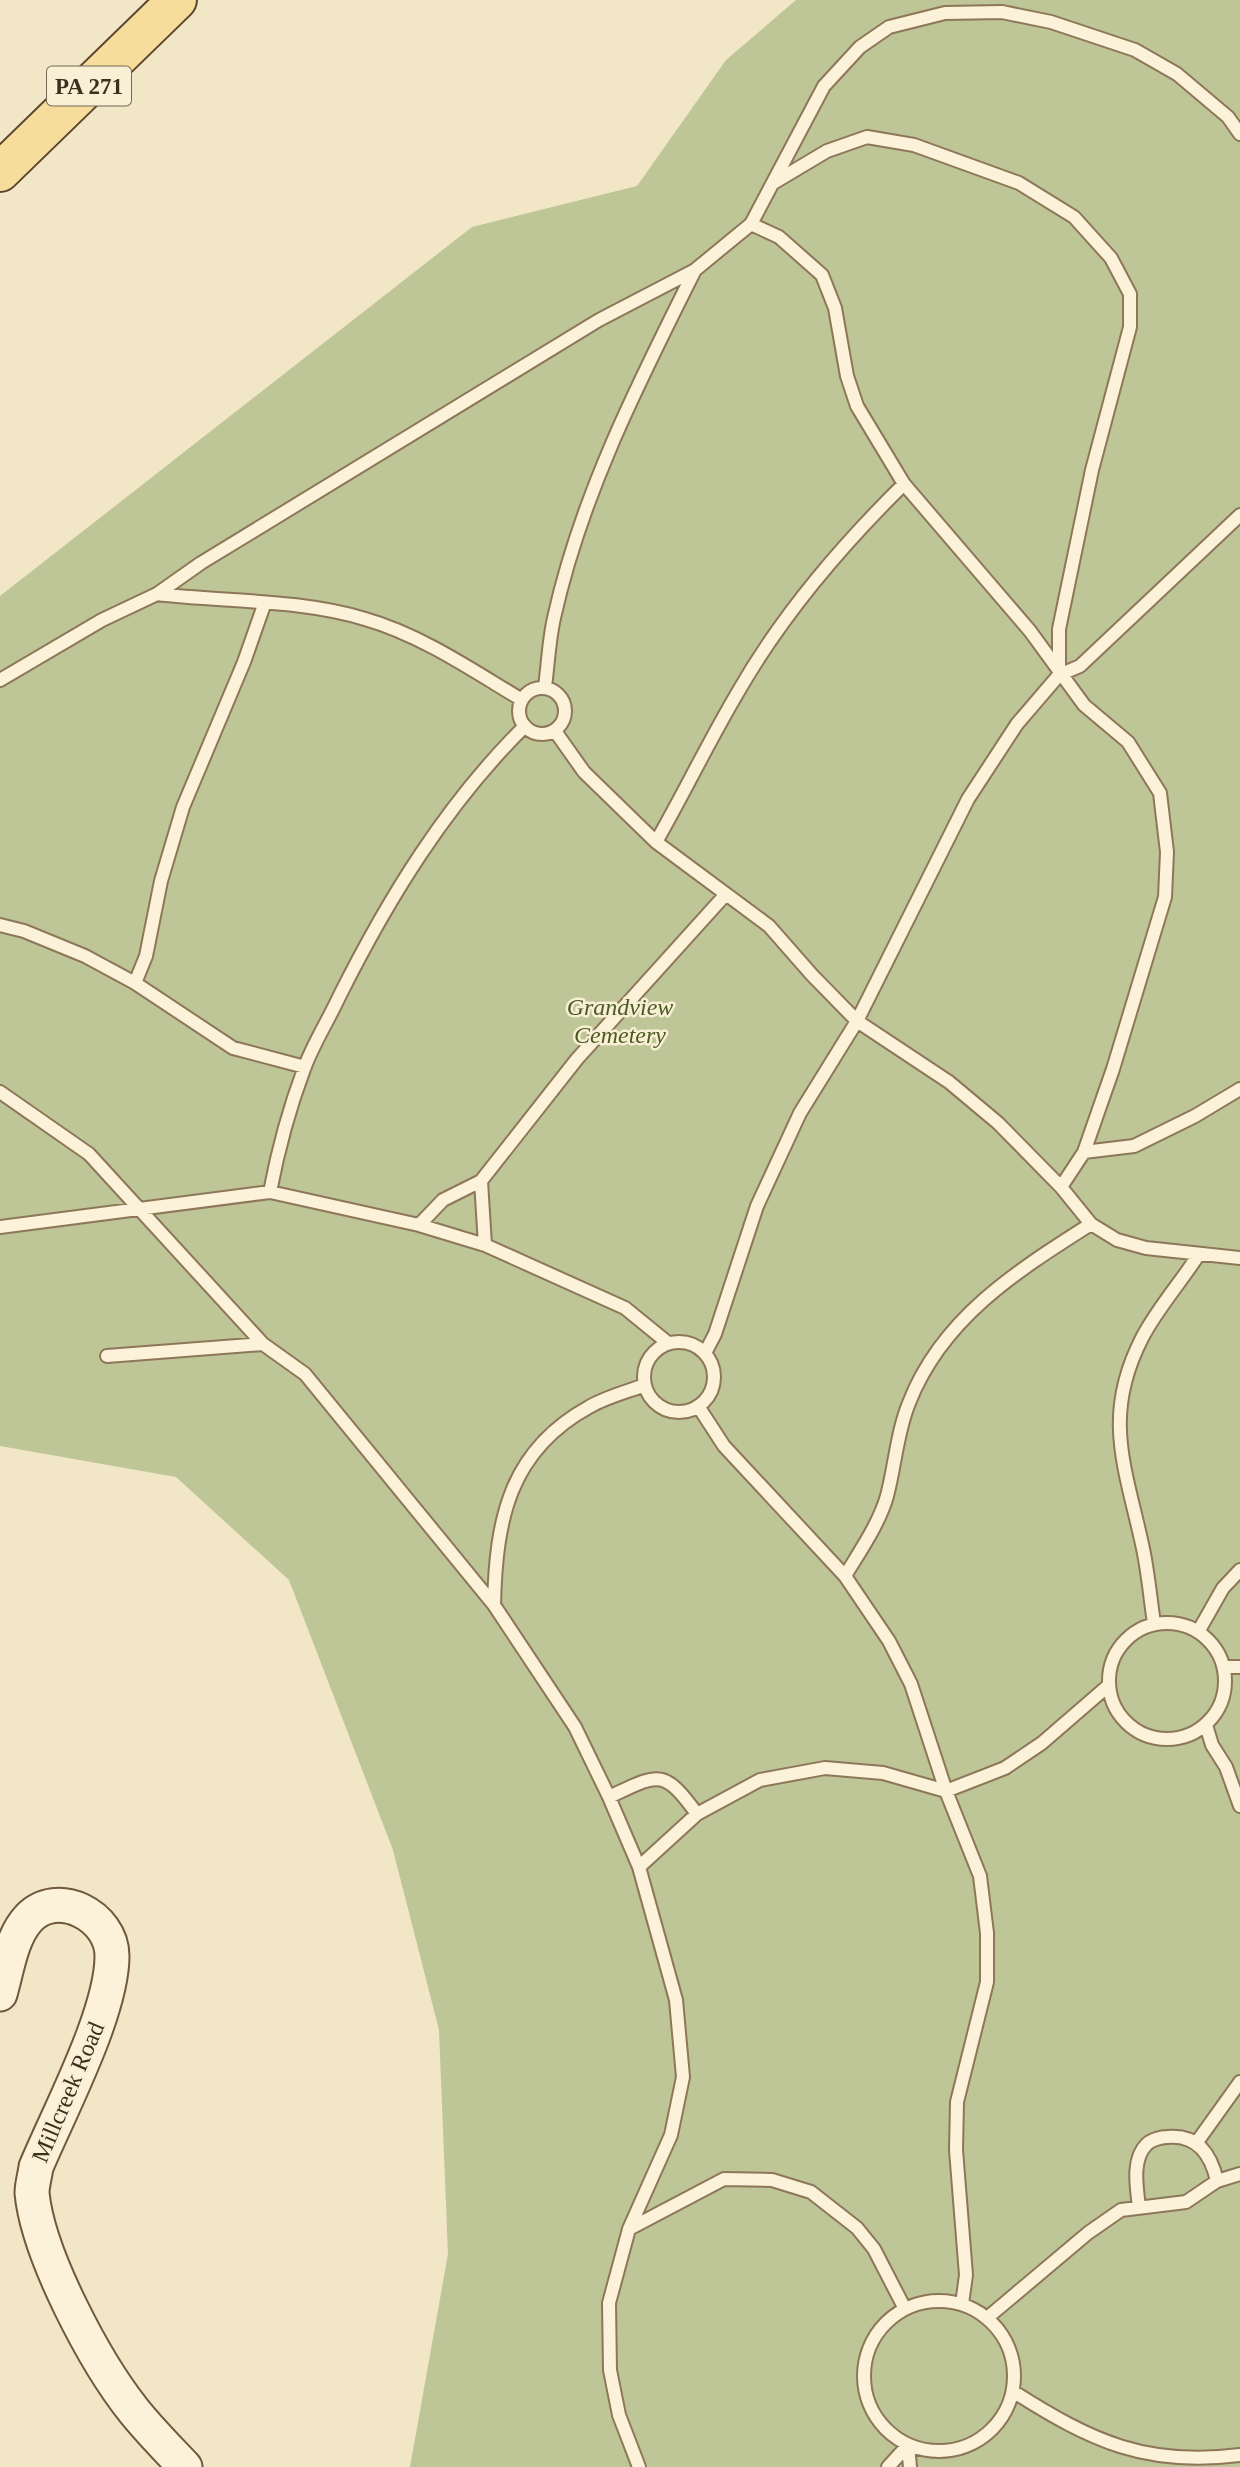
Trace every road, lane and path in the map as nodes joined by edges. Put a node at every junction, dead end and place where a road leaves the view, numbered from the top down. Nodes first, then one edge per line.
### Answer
1 (177, 0) edge
2 (1240, 134) edge
3 (0, 172) edge
4 (774, 182) junction
5 (751, 224) junction
6 (695, 270) junction
7 (904, 484) junction
8 (1240, 515) edge
9 (157, 594) junction
10 (264, 605) junction
11 (1059, 675) junction
12 (0, 680) edge
13 (545, 687) junction
14 (522, 699) junction
15 (525, 726) junction
16 (555, 731) junction
17 (656, 842) junction
18 (726, 894) junction
19 (0, 925) edge
20 (135, 982) junction
21 (857, 1021) junction
22 (305, 1067) junction
23 (1240, 1089) edge
24 (0, 1092) edge
25 (1084, 1152) junction
26 (481, 1181) junction
27 (1061, 1187) junction
28 (270, 1192) junction
29 (139, 1207) junction
30 (1091, 1224) junction
31 (419, 1225) junction
32 (0, 1227) edge
33 (485, 1245) junction
34 (1199, 1254) junction
35 (1240, 1258) edge
36 (668, 1343) junction
37 (263, 1344) junction
38 (705, 1353) junction
39 (107, 1356) dead end
40 (645, 1385) junction
41 (698, 1406) junction
42 (1240, 1570) edge
43 (845, 1576) junction
44 (494, 1605) junction
45 (1154, 1623) junction
46 (1198, 1632) junction
47 (1224, 1667) junction
48 (1240, 1667) edge
49 (1109, 1685) junction
50 (1206, 1725) junction
51 (946, 1791) junction
52 (609, 1797) junction
53 (1240, 1806) edge
54 (696, 1814) junction
55 (639, 1867) junction
56 (0, 1994) edge
57 (1240, 2082) edge
58 (1197, 2142) junction
59 (1240, 2174) edge
60 (1217, 2182) junction
61 (1139, 2207) junction
62 (629, 2229) junction
63 (962, 2304) junction
64 (905, 2309) junction
65 (987, 2318) junction
66 (1014, 2392) junction
67 (908, 2445) junction
68 (1240, 2455) edge
69 (185, 2467) edge
70 (639, 2467) edge
71 (888, 2467) edge
72 (910, 2467) edge

1 - 3 main road, PA 271
2 - 4 lane
4 - 5 lane
4 - 11 lane
5 - 6 lane
5 - 7 lane
6 - 9 lane
6 - 13 lane
7 - 11 lane
7 - 17 lane
8 - 11 lane
9 - 10 lane
9 - 12 lane
10 - 14 lane
10 - 20 lane
11 - 21 lane
11 - 25 lane
13 - 14 lane
13 - 16 lane
14 - 15 lane
15 - 16 lane
15 - 22 lane
16 - 17 lane
17 - 18 lane
18 - 21 lane
18 - 26 lane
19 - 20 lane
20 - 22 lane
21 - 27 lane
21 - 38 lane
22 - 28 lane
23 - 25 lane
24 - 29 lane
25 - 27 lane
26 - 31 lane
26 - 33 lane
27 - 30 lane
28 - 29 lane
28 - 31 lane
29 - 32 lane
29 - 37 lane
30 - 34 lane
30 - 43 lane
31 - 33 lane
33 - 36 lane
34 - 35 lane
34 - 45 lane
36 - 38 lane
36 - 40 lane
37 - 39 lane
37 - 44 lane
38 - 41 lane
40 - 41 lane
40 - 44 lane
41 - 43 lane
42 - 46 lane
43 - 51 lane
44 - 52 lane
45 - 46 lane
45 - 49 lane
46 - 47 lane
47 - 48 lane
47 - 50 lane
49 - 50 lane
49 - 51 lane
50 - 53 lane
51 - 54 lane
51 - 63 lane
52 - 54 lane
52 - 55 lane
54 - 55 lane
55 - 62 lane
56 - 69 street, Millcreek Road
57 - 58 lane
58 - 60 lane
58 - 61 lane
59 - 60 lane
60 - 61 lane
61 - 65 lane
62 - 64 lane
62 - 70 lane
63 - 64 lane
63 - 65 lane
64 - 67 lane
65 - 66 lane
66 - 67 lane
66 - 68 lane
67 - 71 lane
67 - 72 lane

